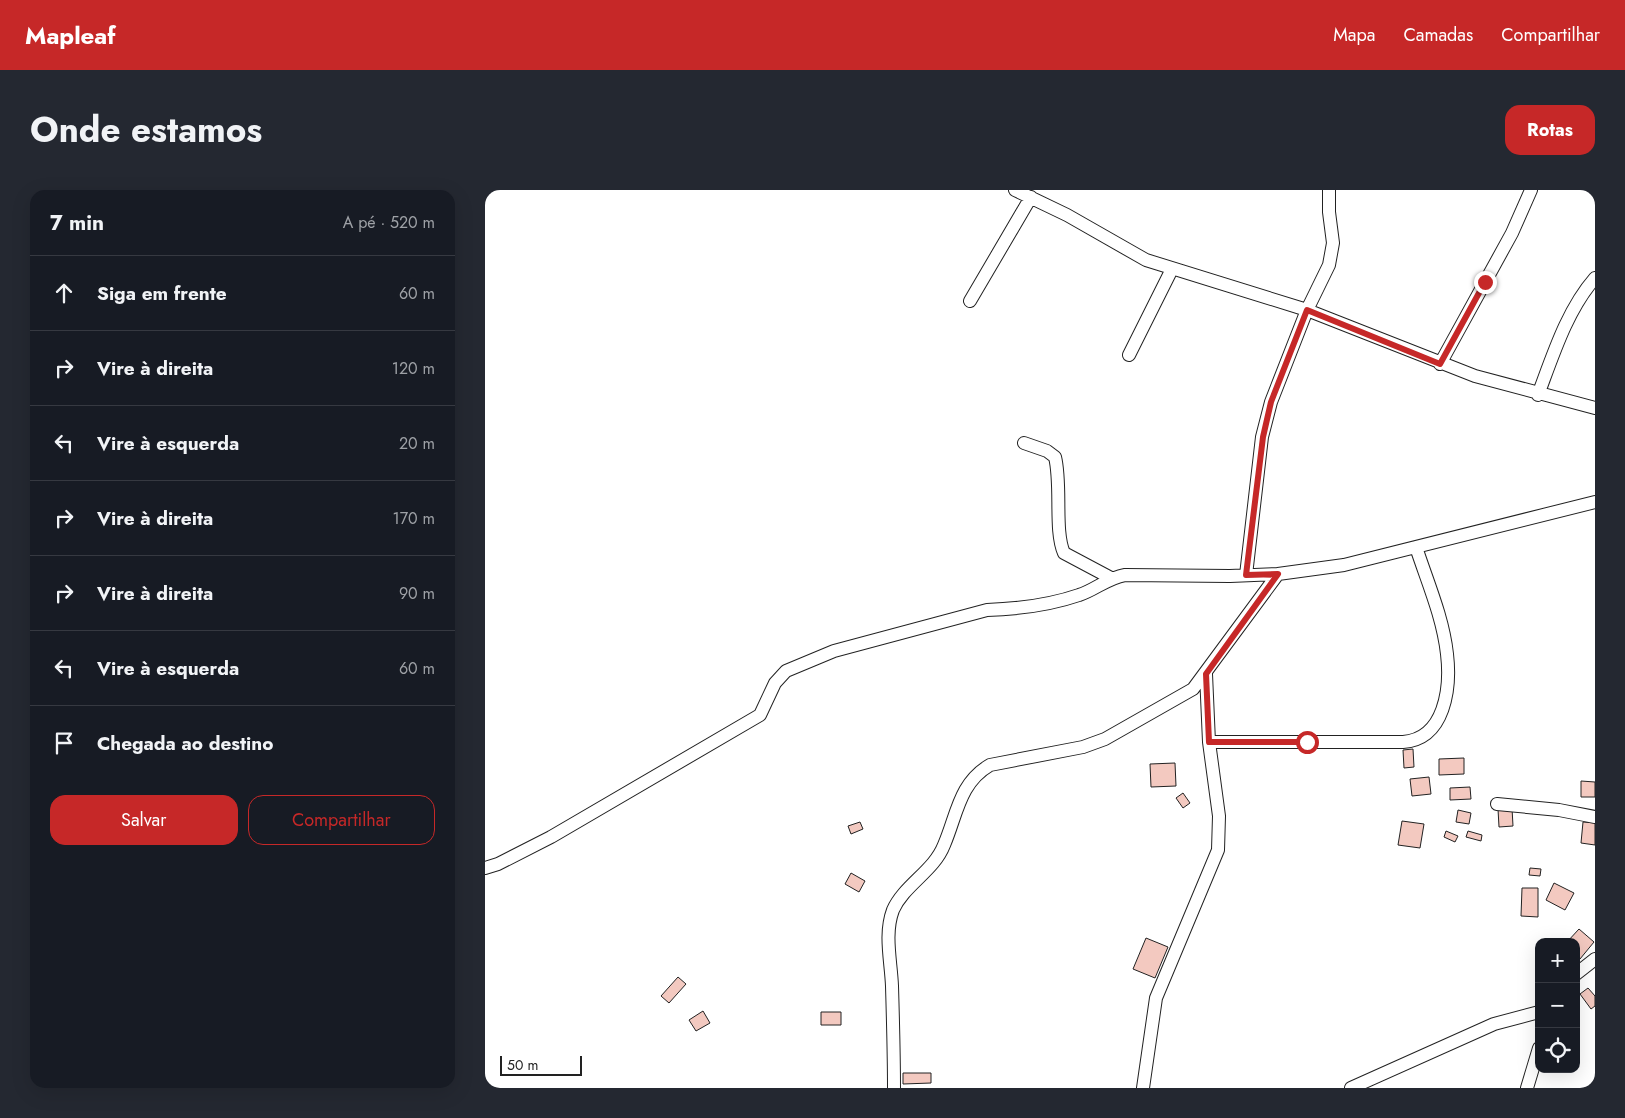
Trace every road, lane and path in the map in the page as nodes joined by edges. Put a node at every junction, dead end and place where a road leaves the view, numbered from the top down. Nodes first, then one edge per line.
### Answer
1 (1015, 190) edge
2 (1329, 190) edge
3 (1531, 190) edge
4 (1031, 197) junction
5 (1172, 269) junction
6 (1595, 278) edge
7 (970, 301) dead end
8 (1307, 310) junction
9 (1129, 355) dead end
10 (1440, 364) junction
11 (1538, 395) junction
12 (1595, 408) edge
13 (1025, 443) dead end
14 (1595, 502) edge
15 (1416, 546) junction
16 (1278, 574) junction
17 (1246, 575) junction
18 (1111, 578) junction
19 (1206, 674) junction
20 (1209, 742) junction
21 (1497, 804) dead end
22 (1595, 817) edge
23 (485, 868) edge
24 (1595, 959) edge
25 (1580, 971) edge
26 (1535, 1013) edge
27 (1535, 1061) edge
28 (894, 1088) edge
29 (1143, 1088) edge
30 (1351, 1088) edge
31 (1527, 1088) edge

1 - 4 street
2 - 8 street
3 - 10 street
4 - 5 street
4 - 7 street
5 - 8 street
5 - 9 street
6 - 11 street
8 - 10 street
8 - 17 street
10 - 11 street
11 - 12 street
13 - 18 street
14 - 15 street
15 - 16 street
15 - 20 street
16 - 17 street
16 - 19 street
17 - 18 street
18 - 23 street
19 - 20 street
19 - 28 street
20 - 29 street
21 - 22 street
24 - 25 street
26 - 30 street
27 - 31 street

